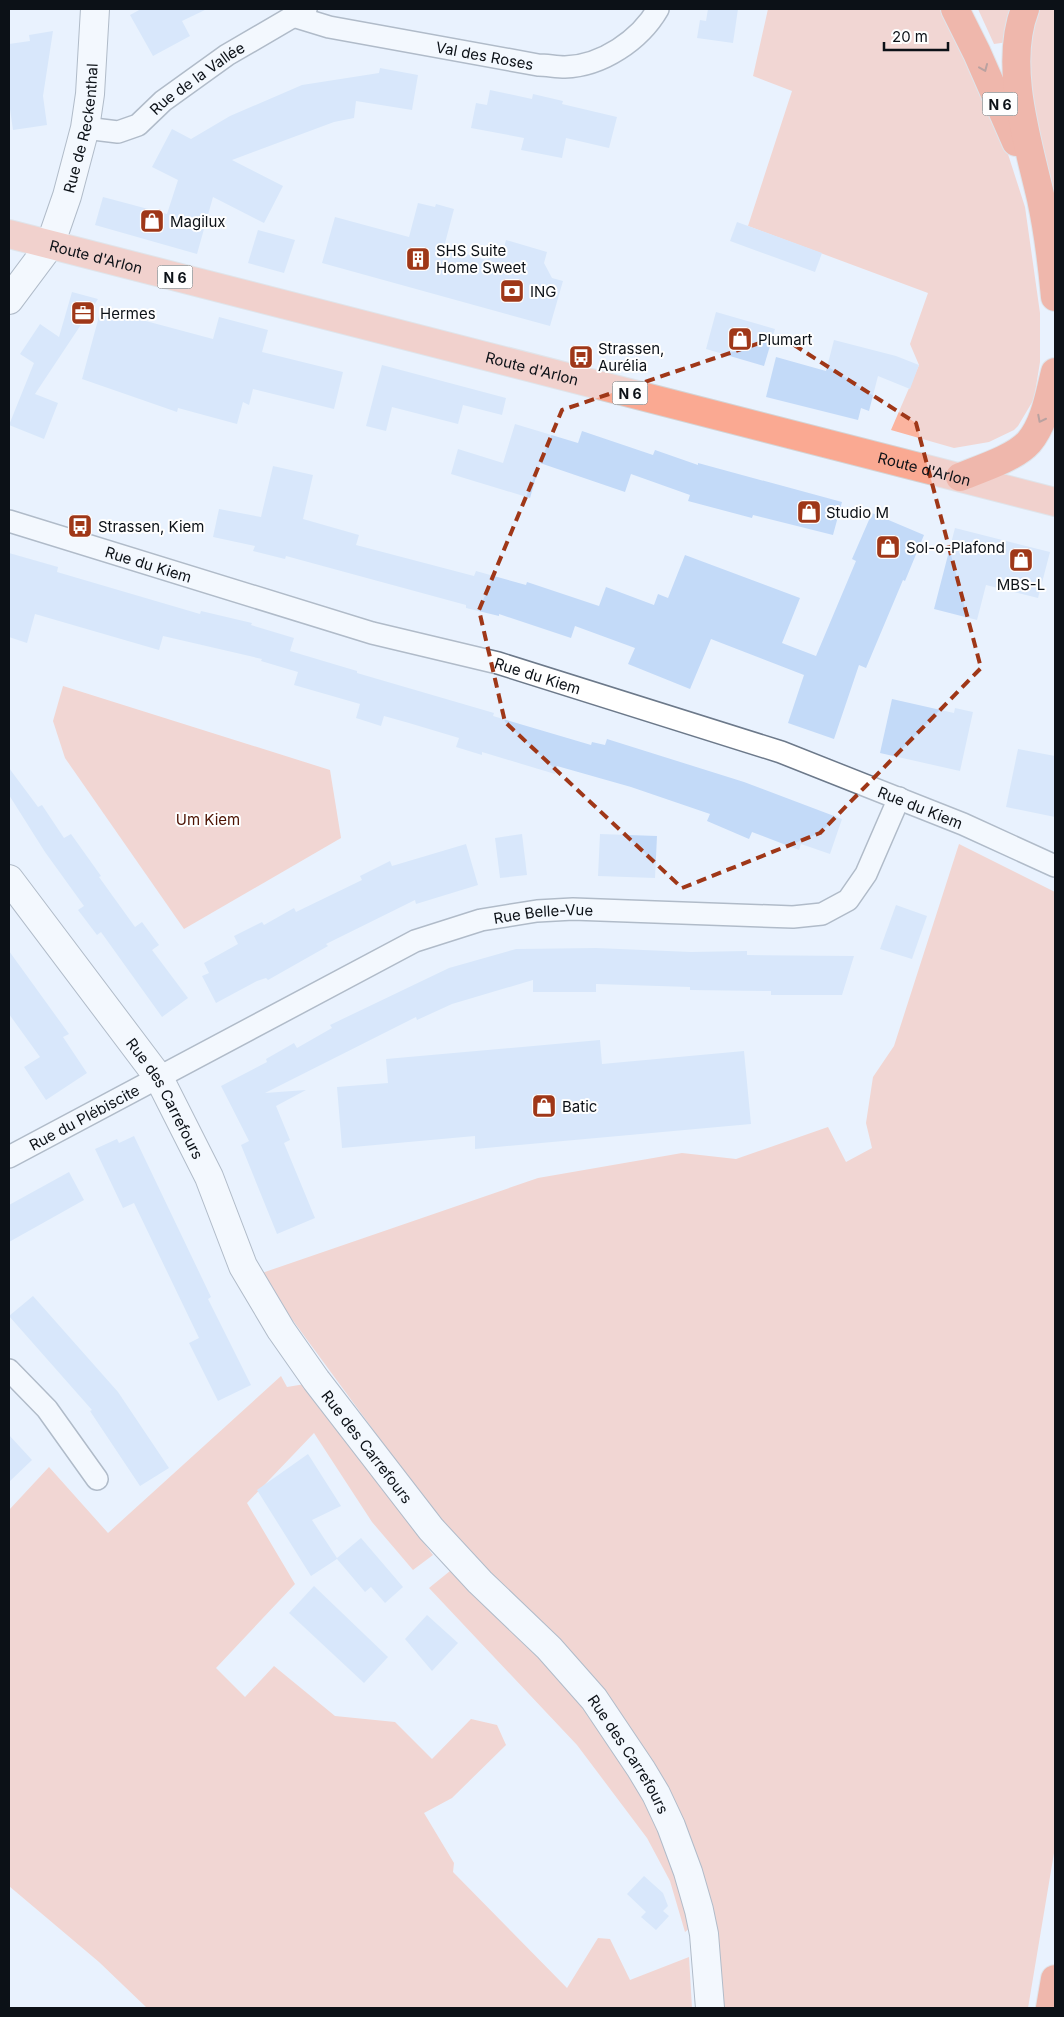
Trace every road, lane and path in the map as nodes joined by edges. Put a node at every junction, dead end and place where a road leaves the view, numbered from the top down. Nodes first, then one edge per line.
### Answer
1 (94, 9) edge
2 (658, 9) edge
3 (955, 9) edge
4 (1025, 9) edge
5 (300, 12) edge
6 (85, 128) junction
7 (1041, 201) junction
8 (9, 234) edge
9 (50, 245) junction
10 (1055, 297) edge
11 (9, 300) edge
12 (1055, 372) edge
13 (960, 477) junction
14 (1055, 502) edge
15 (9, 521) edge
16 (900, 798) junction
17 (1055, 866) edge
18 (9, 879) edge
19 (159, 1078) junction
20 (9, 1157) edge
21 (9, 1370) edge
22 (97, 1479) dead end
23 (1055, 1979) edge
24 (710, 2008) edge
25 (1050, 2008) edge

1 - 6 main road, Rue de Reckenthal
2 - 5 street, Val des Roses
3 -> 7 highway, N 6
4 - 7 highway, N 6
5 - 6 street, Rue de la Vallée
6 - 9 main road, Rue de Reckenthal
7 - 10 highway, N 6
8 - 9 main road, Route d'Arlon / N 6
9 - 11 main road
9 - 13 main road, Route d'Arlon / N 6
12 -> 13 highway
13 - 14 main road, Route d'Arlon / N 6
15 - 16 street, Rue du Kiem
16 - 17 street, Rue du Kiem
16 - 19 street, Rue Belle-Vue
18 - 19 main road, Rue des Carrefours
19 - 20 street, Rue du Plébiscite
19 - 24 main road, Rue des Carrefours
21 - 22 street
23 - 25 highway

